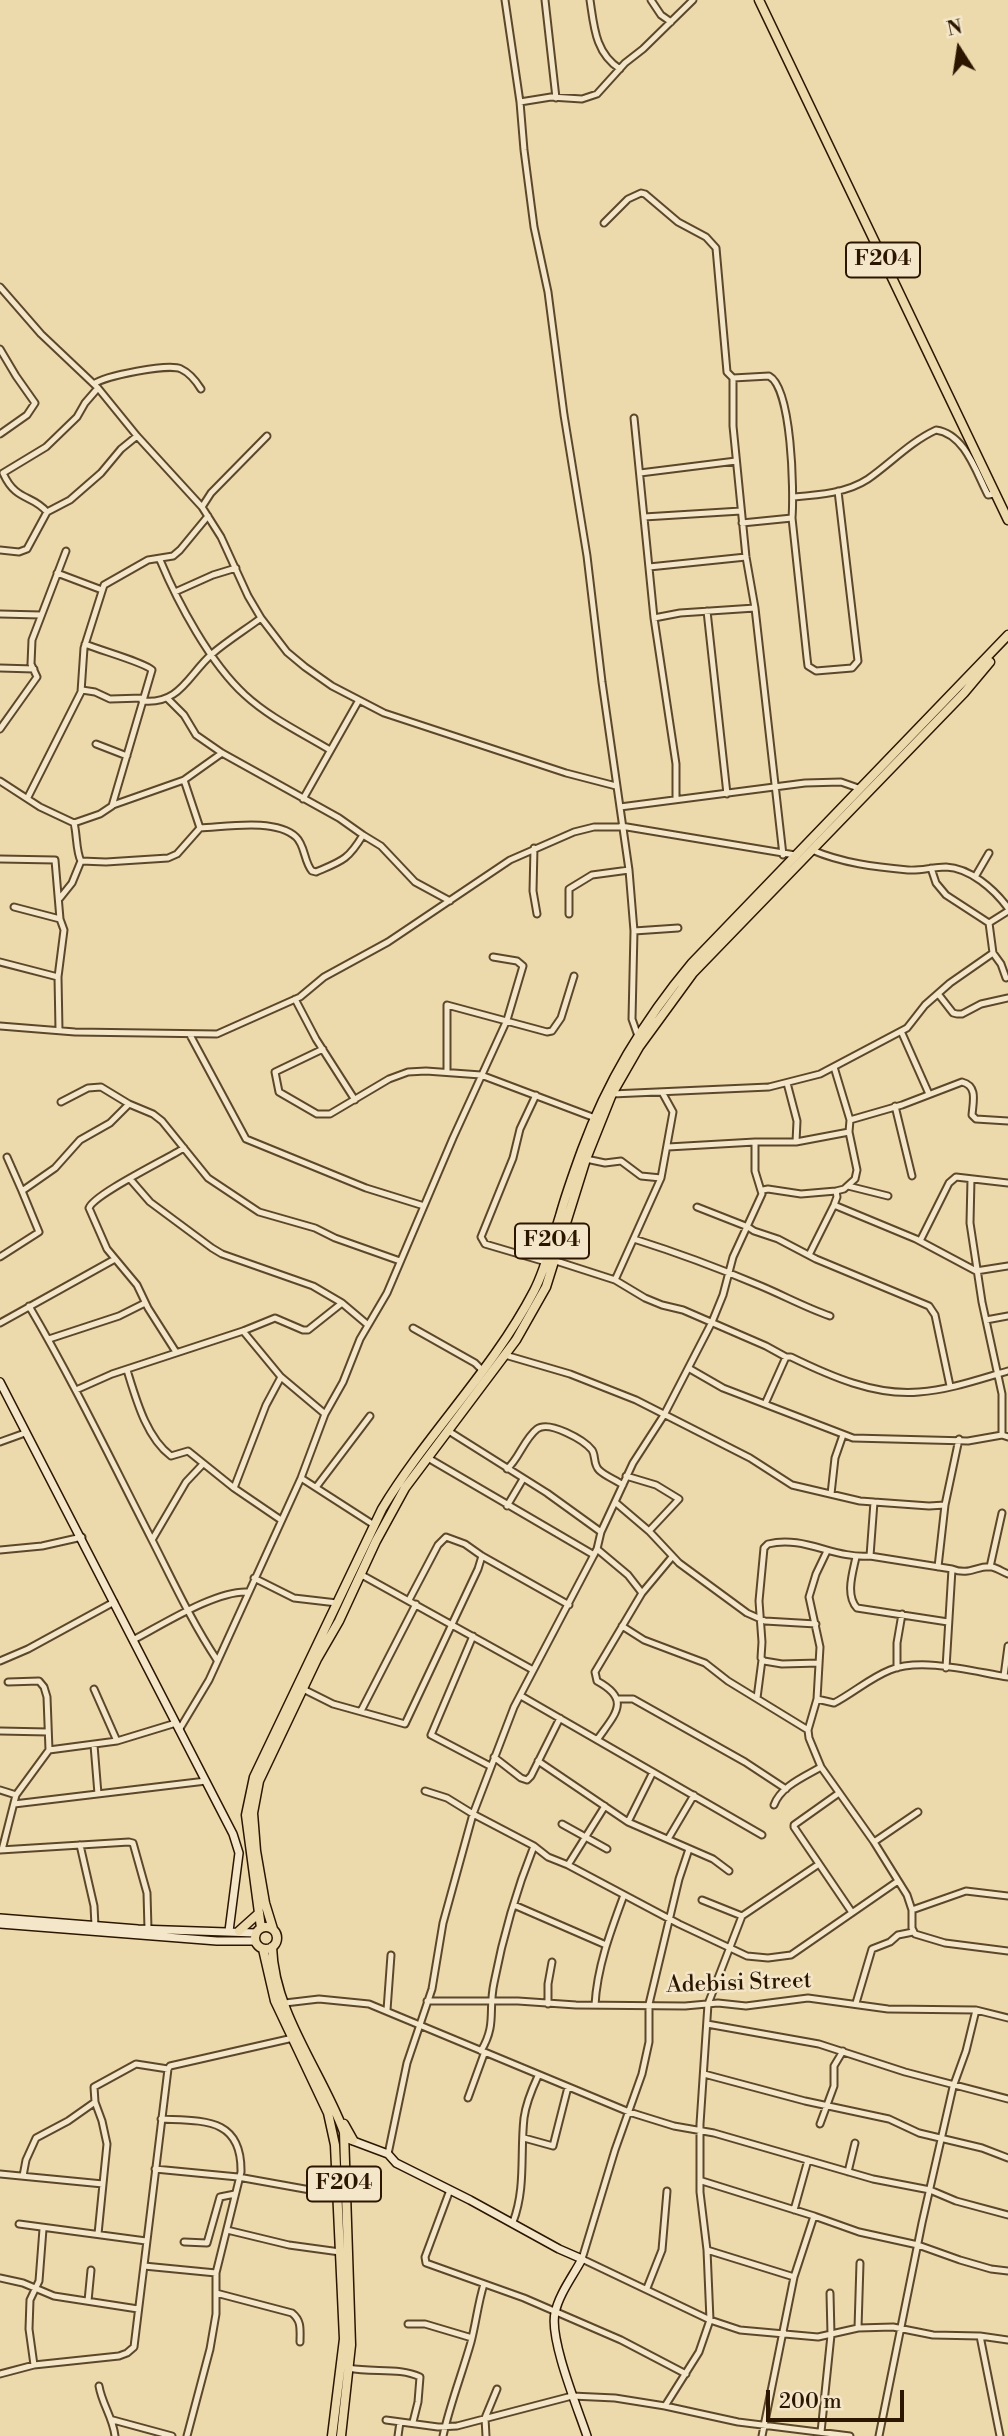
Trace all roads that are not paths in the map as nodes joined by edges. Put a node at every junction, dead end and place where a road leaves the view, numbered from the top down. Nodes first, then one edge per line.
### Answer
1 (505, 0) edge
2 (545, 0) edge
3 (590, 0) edge
4 (652, 0) edge
5 (693, 0) edge
6 (760, 0) edge
7 (671, 22) junction
8 (620, 69) junction
9 (556, 98) junction
10 (520, 102) junction
11 (604, 223) dead end
12 (0, 287) edge
13 (6, 292) junction
14 (0, 297) edge
15 (0, 349) edge
16 (733, 378) junction
17 (96, 386) junction
18 (201, 389) dead end
19 (634, 418) dead end
20 (0, 435) edge
21 (137, 436) junction
22 (267, 436) dead end
23 (736, 461) junction
24 (640, 473) junction
25 (838, 491) junction
26 (995, 494) junction
27 (793, 497) junction
28 (202, 507) junction
29 (741, 511) junction
30 (47, 512) junction
31 (208, 516) junction
32 (644, 517) junction
33 (792, 518) junction
34 (1008, 520) edge
35 (742, 523) junction
36 (0, 550) edge
37 (66, 551) dead end
38 (746, 557) junction
39 (160, 560) junction
40 (236, 568) junction
41 (649, 568) junction
42 (57, 573) junction
43 (102, 590) junction
44 (175, 592) junction
45 (755, 608) junction
46 (707, 611) junction
47 (0, 614) edge
48 (41, 615) junction
49 (261, 618) junction
50 (654, 618) junction
51 (1008, 635) edge
52 (85, 643) junction
53 (1008, 643) edge
54 (211, 655) junction
55 (0, 668) edge
56 (34, 669) junction
57 (82, 690) junction
58 (143, 699) junction
59 (168, 699) junction
60 (359, 700) junction
61 (0, 729) edge
62 (96, 744) dead end
63 (330, 750) junction
64 (222, 753) junction
65 (127, 756) junction
66 (184, 780) junction
67 (0, 781) edge
68 (616, 786) junction
69 (775, 788) junction
70 (861, 789) junction
71 (727, 794) junction
72 (28, 797) junction
73 (676, 798) junction
74 (303, 799) junction
75 (112, 806) junction
76 (620, 807) junction
77 (74, 823) junction
78 (622, 827) junction
79 (200, 828) junction
80 (363, 835) junction
81 (534, 848) junction
82 (811, 850) junction
83 (989, 853) dead end
84 (783, 855) junction
85 (795, 855) junction
86 (0, 859) edge
87 (81, 861) junction
88 (931, 868) junction
89 (629, 870) junction
90 (975, 877) junction
91 (60, 898) junction
92 (450, 901) junction
93 (14, 907) dead end
94 (1008, 909) edge
95 (537, 914) dead end
96 (569, 914) dead end
97 (60, 919) junction
98 (989, 923) junction
99 (678, 928) dead end
100 (634, 932) junction
101 (993, 953) junction
102 (493, 957) dead end
103 (0, 962) edge
104 (574, 976) dead end
105 (58, 977) junction
106 (1006, 978) dead end
107 (939, 995) junction
108 (1008, 998) edge
109 (295, 999) junction
110 (507, 1020) junction
111 (0, 1026) edge
112 (59, 1030) junction
113 (901, 1031) junction
114 (190, 1035) junction
115 (638, 1036) junction
116 (323, 1049) junction
117 (834, 1067) junction
118 (447, 1072) junction
119 (481, 1075) junction
120 (787, 1083) junction
121 (662, 1092) junction
122 (612, 1094) junction
123 (929, 1094) junction
124 (536, 1095) junction
125 (355, 1100) junction
126 (61, 1102) dead end
127 (129, 1104) junction
128 (895, 1106) junction
129 (595, 1118) junction
130 (850, 1121) junction
131 (1008, 1121) edge
132 (849, 1132) junction
133 (755, 1142) junction
134 (796, 1142) junction
135 (668, 1147) junction
136 (184, 1148) junction
137 (7, 1157) dead end
138 (586, 1159) junction
139 (912, 1176) dead end
140 (661, 1178) junction
141 (130, 1179) junction
142 (971, 1179) junction
143 (1008, 1183) edge
144 (848, 1186) junction
145 (22, 1191) junction
146 (763, 1191) junction
147 (836, 1191) junction
148 (888, 1196) dead end
149 (834, 1205) junction
150 (424, 1206) junction
151 (697, 1207) dead end
152 (748, 1227) junction
153 (634, 1239) junction
154 (920, 1241) junction
155 (809, 1255) junction
156 (0, 1256) edge
157 (115, 1259) junction
158 (400, 1261) junction
159 (556, 1261) junction
160 (546, 1262) junction
161 (1008, 1266) edge
162 (976, 1270) junction
163 (729, 1274) junction
164 (615, 1280) junction
165 (145, 1303) junction
166 (342, 1303) junction
167 (29, 1306) junction
168 (1008, 1316) edge
169 (830, 1317) dead end
170 (986, 1320) junction
171 (712, 1322) junction
172 (0, 1323) edge
173 (368, 1325) junction
174 (413, 1328) dead end
175 (243, 1331) junction
176 (49, 1339) junction
177 (176, 1352) junction
178 (505, 1355) junction
179 (786, 1357) junction
180 (690, 1369) junction
181 (127, 1370) junction
182 (483, 1371) junction
183 (1008, 1371) edge
184 (998, 1374) junction
185 (281, 1377) junction
186 (1, 1385) edge
187 (950, 1386) junction
188 (76, 1391) junction
189 (765, 1404) junction
190 (326, 1414) junction
191 (664, 1415) junction
192 (370, 1416) dead end
193 (447, 1430) junction
194 (25, 1433) junction
195 (842, 1435) junction
196 (1005, 1436) edge
197 (958, 1439) junction
198 (0, 1442) edge
199 (428, 1458) junction
200 (203, 1464) junction
201 (507, 1469) junction
202 (626, 1476) junction
203 (301, 1478) junction
204 (523, 1479) junction
205 (623, 1485) junction
206 (317, 1486) junction
207 (234, 1488) junction
208 (831, 1494) junction
209 (615, 1502) junction
210 (874, 1502) junction
211 (945, 1505) junction
212 (507, 1506) junction
213 (1002, 1513) dead end
214 (281, 1520) junction
215 (374, 1525) junction
216 (649, 1531) junction
217 (601, 1532) junction
218 (82, 1537) junction
219 (152, 1540) junction
220 (0, 1550) edge
221 (827, 1550) junction
222 (595, 1552) junction
223 (482, 1556) junction
224 (870, 1556) junction
225 (673, 1557) junction
226 (856, 1557) junction
227 (938, 1567) junction
228 (990, 1567) junction
229 (952, 1569) junction
230 (360, 1574) junction
231 (1008, 1574) edge
232 (254, 1578) junction
233 (248, 1592) junction
234 (642, 1593) junction
235 (409, 1600) junction
236 (114, 1602) junction
237 (337, 1603) junction
238 (416, 1604) junction
239 (569, 1605) junction
240 (188, 1612) junction
241 (902, 1614) junction
242 (759, 1620) junction
243 (948, 1622) junction
244 (816, 1624) junction
245 (452, 1625) junction
246 (622, 1626) junction
247 (473, 1636) junction
248 (133, 1640) junction
249 (1008, 1646) edge
250 (217, 1660) junction
251 (762, 1660) junction
252 (0, 1661) edge
253 (819, 1663) junction
254 (897, 1668) junction
255 (946, 1668) junction
256 (533, 1670) junction
257 (1006, 1676) edge
258 (8, 1682) dead end
259 (94, 1689) dead end
260 (303, 1689) junction
261 (521, 1696) junction
262 (757, 1698) junction
263 (618, 1699) junction
264 (817, 1699) junction
265 (361, 1711) junction
266 (560, 1718) junction
267 (178, 1727) junction
268 (808, 1730) junction
269 (0, 1731) edge
270 (48, 1732) junction
271 (597, 1740) junction
272 (117, 1741) junction
273 (94, 1745) junction
274 (49, 1750) junction
275 (494, 1757) junction
276 (538, 1761) junction
277 (490, 1766) junction
278 (821, 1767) junction
279 (653, 1772) junction
280 (206, 1781) junction
281 (786, 1789) junction
282 (0, 1790) edge
283 (425, 1791) dead end
284 (839, 1793) junction
285 (98, 1794) junction
286 (16, 1795) junction
287 (694, 1795) junction
288 (14, 1804) junction
289 (774, 1805) dead end
290 (606, 1806) junction
291 (918, 1812) dead end
292 (472, 1814) junction
293 (628, 1822) junction
294 (562, 1824) dead end
295 (762, 1835) dead end
296 (586, 1837) junction
297 (668, 1839) junction
298 (874, 1842) junction
299 (80, 1846) junction
300 (534, 1846) junction
301 (607, 1849) dead end
302 (689, 1849) junction
303 (1, 1850) edge
304 (819, 1864) junction
305 (568, 1865) junction
306 (729, 1871) dead end
307 (898, 1881) junction
308 (624, 1895) junction
309 (1008, 1896) edge
310 (702, 1900) dead end
311 (513, 1905) junction
312 (912, 1910) junction
313 (852, 1912) junction
314 (258, 1914) junction
315 (742, 1916) junction
316 (0, 1918) edge
317 (670, 1919) junction
318 (0, 1924) edge
319 (95, 1926) junction
320 (148, 1929) junction
321 (273, 1930) junction
322 (229, 1931) junction
323 (239, 1931) junction
324 (913, 1931) junction
325 (257, 1934) junction
326 (606, 1945) junction
327 (729, 1947) junction
328 (268, 1948) junction
329 (1008, 1951) edge
330 (391, 1955) dead end
331 (552, 1962) dead end
332 (492, 2000) junction
333 (427, 2001) junction
334 (285, 2003) junction
335 (856, 2003) junction
336 (548, 2004) junction
337 (649, 2004) junction
338 (708, 2004) junction
339 (595, 2005) junction
340 (387, 2010) junction
341 (976, 2010) junction
342 (285, 2014) junction
343 (1008, 2018) edge
344 (420, 2024) junction
345 (707, 2024) junction
346 (293, 2038) junction
347 (843, 2051) junction
348 (482, 2053) junction
349 (168, 2069) junction
350 (704, 2074) junction
351 (538, 2076) junction
352 (568, 2087) junction
353 (953, 2087) junction
354 (468, 2098) dead end
355 (1008, 2099) edge
356 (95, 2102) junction
357 (828, 2105) junction
358 (629, 2112) junction
359 (161, 2119) junction
360 (820, 2124) dead end
361 (700, 2130) junction
362 (524, 2138) junction
363 (334, 2139) junction
364 (942, 2140) junction
365 (349, 2141) junction
366 (855, 2143) dead end
367 (388, 2154) junction
368 (1008, 2158) edge
369 (808, 2160) junction
370 (155, 2169) junction
371 (848, 2172) junction
372 (0, 2174) edge
373 (23, 2176) junction
374 (239, 2177) junction
375 (702, 2181) junction
376 (103, 2184) junction
377 (450, 2190) junction
378 (930, 2190) junction
379 (667, 2191) dead end
380 (235, 2194) junction
381 (338, 2195) junction
382 (794, 2210) junction
383 (1008, 2215) edge
384 (814, 2216) junction
385 (215, 2220) junction
386 (513, 2222) junction
387 (19, 2224) dead end
388 (228, 2227) junction
389 (43, 2229) junction
390 (98, 2234) junction
391 (146, 2241) junction
392 (184, 2242) dead end
393 (918, 2245) junction
394 (707, 2250) junction
395 (340, 2252) junction
396 (582, 2259) junction
397 (860, 2263) dead end
398 (144, 2266) junction
399 (91, 2270) dead end
400 (1008, 2271) edge
401 (216, 2273) junction
402 (794, 2277) junction
403 (0, 2278) edge
404 (484, 2284) junction
405 (35, 2287) junction
406 (646, 2288) junction
407 (216, 2293) junction
408 (830, 2293) dead end
409 (89, 2301) junction
410 (138, 2309) junction
411 (555, 2313) junction
412 (710, 2320) junction
413 (408, 2324) dead end
414 (858, 2328) junction
415 (901, 2328) junction
416 (782, 2334) junction
417 (831, 2335) junction
418 (980, 2336) junction
419 (472, 2338) junction
420 (1008, 2340) edge
421 (300, 2342) dead end
422 (34, 2365) junction
423 (349, 2368) junction
424 (0, 2374) edge
425 (686, 2374) junction
426 (99, 2386) dead end
427 (497, 2389) dead end
428 (572, 2396) junction
429 (665, 2406) junction
430 (485, 2418) junction
431 (113, 2420) junction
432 (386, 2420) dead end
433 (400, 2422) junction
434 (413, 2422) junction
435 (762, 2424) junction
436 (445, 2426) junction
437 (821, 2432) junction
438 (115, 2436) edge
439 (172, 2436) edge
440 (187, 2436) edge
441 (332, 2436) edge
442 (341, 2436) edge
443 (398, 2436) edge
444 (443, 2436) edge
445 (485, 2436) edge
446 (587, 2436) edge
447 (762, 2436) edge
448 (850, 2436) edge
449 (879, 2436) edge
450 (1000, 2436) edge

1 - 10 street
2 - 9 street
3 - 8 street
4 - 7 street
5 - 7 street
6 - 26 main road, F204
7 - 8 street
8 - 9 street
9 - 10 street
10 - 68 street
11 - 16 street
12 - 13 street
13 - 14 street
13 - 17 street
15 - 20 street
16 - 23 street
16 - 27 street
17 - 18 street
17 - 21 street
17 - 30 street
19 - 24 street
21 - 28 street
21 - 30 street
22 - 28 street
23 - 24 street
23 - 29 street
24 - 32 street
25 - 26 street
25 - 27 street
25 - 33 street
26 - 34 main road, F204
27 - 33 street
28 - 31 street
29 - 32 street
29 - 35 street
30 - 36 street
31 - 39 street
31 - 40 street
32 - 41 street
33 - 35 street
35 - 38 street
37 - 42 street
38 - 41 street
38 - 45 street
39 - 43 street
39 - 44 street
40 - 44 street
40 - 49 street
41 - 50 street
42 - 43 street
42 - 48 street
43 - 52 street
44 - 54 street
45 - 46 street
45 - 69 street
46 - 50 street
46 - 71 street
47 - 48 street
48 - 56 street
49 - 54 street
49 - 60 street
50 - 73 street
51 - 70 main road, F204
52 - 57 street
52 - 58 street
53 - 82 main road, F204
54 - 59 street
54 - 63 street
55 - 56 street
56 - 61 street
57 - 58 street
57 - 72 street
58 - 59 street
58 - 65 street
59 - 64 street
60 - 63 street
60 - 68 street
62 - 65 street
63 - 74 street
64 - 66 street
64 - 74 street
65 - 75 street
66 - 75 street
66 - 79 street
67 - 72 street
68 - 76 street
69 - 70 street
69 - 71 street
69 - 84 street
70 - 85 main road, F204
71 - 73 street
72 - 77 street
73 - 76 street
74 - 80 street
75 - 77 street
76 - 78 street
77 - 87 street
78 - 81 street
78 - 84 street
78 - 89 street
79 - 80 street
79 - 87 street
80 - 92 street
81 - 92 street
81 - 95 street
82 - 88 street
82 - 122 main road, F204
83 - 90 street
84 - 85 street
85 - 115 main road, F204
86 - 91 street
87 - 91 street
88 - 90 street
88 - 98 street
89 - 96 street
89 - 100 street
90 - 94 street
91 - 97 street
92 - 109 street
93 - 97 street
94 - 98 street
97 - 105 street
98 - 101 street
99 - 100 street
100 - 115 street
101 - 106 street
101 - 107 street
102 - 110 street
103 - 105 street
104 - 110 street
105 - 112 street
107 - 108 street
107 - 113 street
109 - 114 street
109 - 116 street
110 - 118 street
110 - 119 street
111 - 112 street
112 - 114 street
113 - 117 street
113 - 123 street
114 - 150 street
115 - 129 main road, F204
116 - 125 street
116 - 125 street
117 - 120 street
117 - 130 street
118 - 119 street
118 - 125 street
119 - 124 street
119 - 150 street
120 - 121 street
120 - 134 street
121 - 122 street
121 - 135 street
122 - 138 main road, F204
123 - 128 street
123 - 131 street
124 - 129 street
124 - 160 street
126 - 127 street
127 - 136 street
127 - 145 street
128 - 130 street
128 - 139 street
129 - 160 main road, F204
130 - 132 street
132 - 134 street
132 - 144 street
133 - 134 street
133 - 135 street
133 - 146 street
135 - 140 street
136 - 141 street
136 - 158 street
137 - 145 street
138 - 140 street
138 - 159 main road, F204
140 - 153 street
141 - 157 street
141 - 166 street
142 - 143 street
142 - 154 street
142 - 162 street
144 - 147 street
144 - 148 street
145 - 156 street
146 - 147 street
146 - 152 street
147 - 149 street
149 - 154 street
149 - 155 street
150 - 158 street
151 - 152 street
152 - 155 street
152 - 163 street
153 - 163 street
153 - 164 street
154 - 162 street
155 - 187 street
157 - 165 street
157 - 167 street
158 - 173 street
159 - 164 street
159 - 178 main road, F204
160 - 182 main road, F204
161 - 162 street
162 - 170 street
163 - 169 street
163 - 171 street
164 - 171 street
165 - 176 street
165 - 177 street
166 - 173 street
166 - 175 street
167 - 172 street
167 - 176 street
168 - 170 street
170 - 184 street
171 - 179 street
171 - 180 street
173 - 190 street
174 - 182 street
175 - 177 street
175 - 185 street
176 - 188 street
177 - 181 street
178 - 191 street
178 - 193 main road, F204
179 - 187 street
179 - 189 street
180 - 189 street
180 - 191 street
181 - 188 street
181 - 200 street
182 - 215 main road, F204
183 - 184 street
184 - 187 street
184 - 196 street
185 - 190 street
185 - 207 street
186 - 194 street
188 - 219 street
189 - 195 street
190 - 203 street
191 - 202 street
191 - 208 street
192 - 206 street
193 - 199 main road, F204
193 - 201 street
194 - 198 street
194 - 218 street
195 - 197 street
195 - 208 street
196 - 197 street
197 - 211 street
199 - 212 street
199 - 230 main road, F204
200 - 207 street
200 - 219 street
201 - 204 street
201 - 205 street
202 - 205 street
202 - 216 street
203 - 206 street
203 - 214 street
204 - 212 street
204 - 217 street
205 - 209 street
206 - 215 street
207 - 214 street
208 - 210 street
209 - 216 street
209 - 217 street
210 - 211 street
210 - 224 street
211 - 227 street
212 - 222 street
213 - 228 street
214 - 232 street
215 - 237 main road, F204
216 - 225 street
217 - 222 street
218 - 220 street
218 - 236 street
219 - 240 street
221 - 226 street
221 - 242 street
221 - 244 street
222 - 234 street
222 - 239 street
223 - 235 street
223 - 239 street
223 - 245 street
224 - 226 street
224 - 227 street
225 - 234 street
225 - 242 street
226 - 241 street
227 - 229 street
228 - 229 street
228 - 231 street
229 - 243 street
230 - 235 street
230 - 260 main road, F204
232 - 233 street
232 - 237 street
233 - 240 street
233 - 250 street
234 - 246 street
235 - 238 street
236 - 248 street
236 - 252 street
237 - 314 main road, F204
238 - 245 street
238 - 265 street
239 - 256 street
240 - 248 street
240 - 250 street
241 - 243 street
241 - 254 street
242 - 244 street
242 - 251 street
243 - 255 street
244 - 253 street
245 - 247 street
245 - 265 street
246 - 262 street
246 - 263 street
247 - 256 street
247 - 277 street
248 - 267 street
249 - 257 street
250 - 267 street
251 - 253 street
251 - 262 street
253 - 264 street
254 - 255 street
254 - 264 street
255 - 257 street
256 - 261 street
258 - 270 street
259 - 272 street
260 - 265 street
260 - 321 main road, F204
261 - 266 street
261 - 275 street
262 - 268 street
263 - 271 street
263 - 281 street
264 - 268 street
266 - 271 street
266 - 276 street
267 - 272 street
267 - 280 street
268 - 278 street
269 - 270 street
270 - 274 street
271 - 279 street
272 - 273 street
273 - 274 street
273 - 285 street
274 - 286 street
275 - 276 street
275 - 277 street
276 - 290 street
277 - 292 street
278 - 281 street
278 - 284 street
279 - 287 street
279 - 293 street
280 - 285 street
280 - 322 street
281 - 289 street
282 - 286 street
283 - 292 street
284 - 298 street
284 - 304 street
285 - 288 street
286 - 288 street
287 - 295 street
287 - 297 street
288 - 303 street
290 - 293 street
290 - 296 street
291 - 298 street
292 - 300 street
292 - 333 street
293 - 297 street
294 - 296 street
296 - 301 street
296 - 305 street
297 - 302 street
298 - 307 street
299 - 303 street
299 - 319 street
299 - 320 street
300 - 305 street
300 - 311 street
302 - 306 street
302 - 317 street
304 - 313 street
304 - 315 street
305 - 308 street
307 - 312 street
307 - 313 street
308 - 317 street
308 - 326 street
309 - 312 street
310 - 315 street
311 - 326 street
311 - 332 street
312 - 324 street
313 - 327 street
314 - 323 main road
314 - 325 main road, F204
315 - 327 street
316 - 319 street
317 - 327 street
317 - 337 street
318 - 325 street
319 - 320 street
320 - 322 street
321 - 325 main road
321 - 328 main road, F204
322 - 323 street
323 - 325 street
324 - 329 street
324 - 335 street
325 - 328 main road
326 - 339 street
327 - 338 street
328 - 334 main road, F204
328 - 342 main road, F204
330 - 340 street
331 - 336 street
332 - 333 street, Adebisi Street
332 - 336 street, Adebisi Street
332 - 348 street
333 - 344 street
334 - 340 street
334 - 342 main road, F204
335 - 338 street, Adebisi Street
335 - 341 street, Adebisi Street
336 - 339 street, Adebisi Street
337 - 338 street, Adebisi Street
337 - 339 street, Adebisi Street
337 - 358 street
338 - 345 street
340 - 344 street
341 - 343 street, Adebisi Street
341 - 353 street
342 - 346 main road, F204
342 - 365 main road, F204
344 - 348 street
344 - 367 street
345 - 347 street
345 - 350 street
346 - 349 street
346 - 363 main road, F204
347 - 353 street
347 - 357 street
348 - 351 street
348 - 354 street
349 - 356 street
349 - 359 street
350 - 357 street
350 - 361 street
351 - 352 street
351 - 362 street
352 - 358 street
352 - 362 street
353 - 355 street
353 - 364 street
356 - 373 street
356 - 376 street
357 - 360 street
357 - 364 street
358 - 361 street
358 - 396 street
359 - 370 street
359 - 374 street
361 - 369 street
361 - 375 street
362 - 386 street
363 - 365 street
363 - 381 main road, F204
364 - 368 street
364 - 378 street
365 - 367 street
365 - 423 main road, F204
366 - 371 street
367 - 377 street
369 - 371 street
369 - 382 street
370 - 374 street
370 - 391 street
371 - 378 street
372 - 373 street
373 - 376 street
374 - 380 street
374 - 381 street
375 - 382 street
375 - 394 street
376 - 390 street
377 - 386 street
377 - 404 street
378 - 383 street
378 - 393 street
379 - 406 street
380 - 385 street
380 - 388 street
381 - 395 main road, F204
382 - 384 street
384 - 393 street
384 - 402 street
385 - 388 street
385 - 392 street
386 - 396 street
387 - 389 street
388 - 395 street
388 - 401 street
389 - 390 street
389 - 405 street
390 - 391 street
391 - 398 street
393 - 400 street
393 - 415 street
394 - 402 street
394 - 412 street
395 - 441 main road, F204
396 - 406 street
396 - 411 street
397 - 414 street
398 - 401 street
398 - 410 street
399 - 409 street
401 - 407 street
402 - 416 street
403 - 405 street
404 - 411 street
404 - 419 street
405 - 409 street
405 - 422 street
406 - 412 street
407 - 421 street
407 - 440 street
408 - 417 street
409 - 410 street
410 - 422 street
411 - 425 street
411 - 428 street
412 - 416 street
412 - 425 street
413 - 419 street
414 - 415 street
414 - 417 street
415 - 418 street
415 - 449 street
416 - 417 street
416 - 435 street
417 - 437 street
418 - 420 street
418 - 450 street
419 - 436 street
422 - 424 street
423 - 434 street
423 - 442 main road, F204
425 - 429 street
426 - 431 street
427 - 430 street
428 - 429 street
428 - 430 street
428 - 446 street
429 - 435 street
430 - 436 street
430 - 445 street
431 - 438 street
431 - 439 street
432 - 433 street
433 - 434 street
433 - 443 street
434 - 436 street
435 - 437 street
435 - 447 street
436 - 444 street
437 - 448 street

